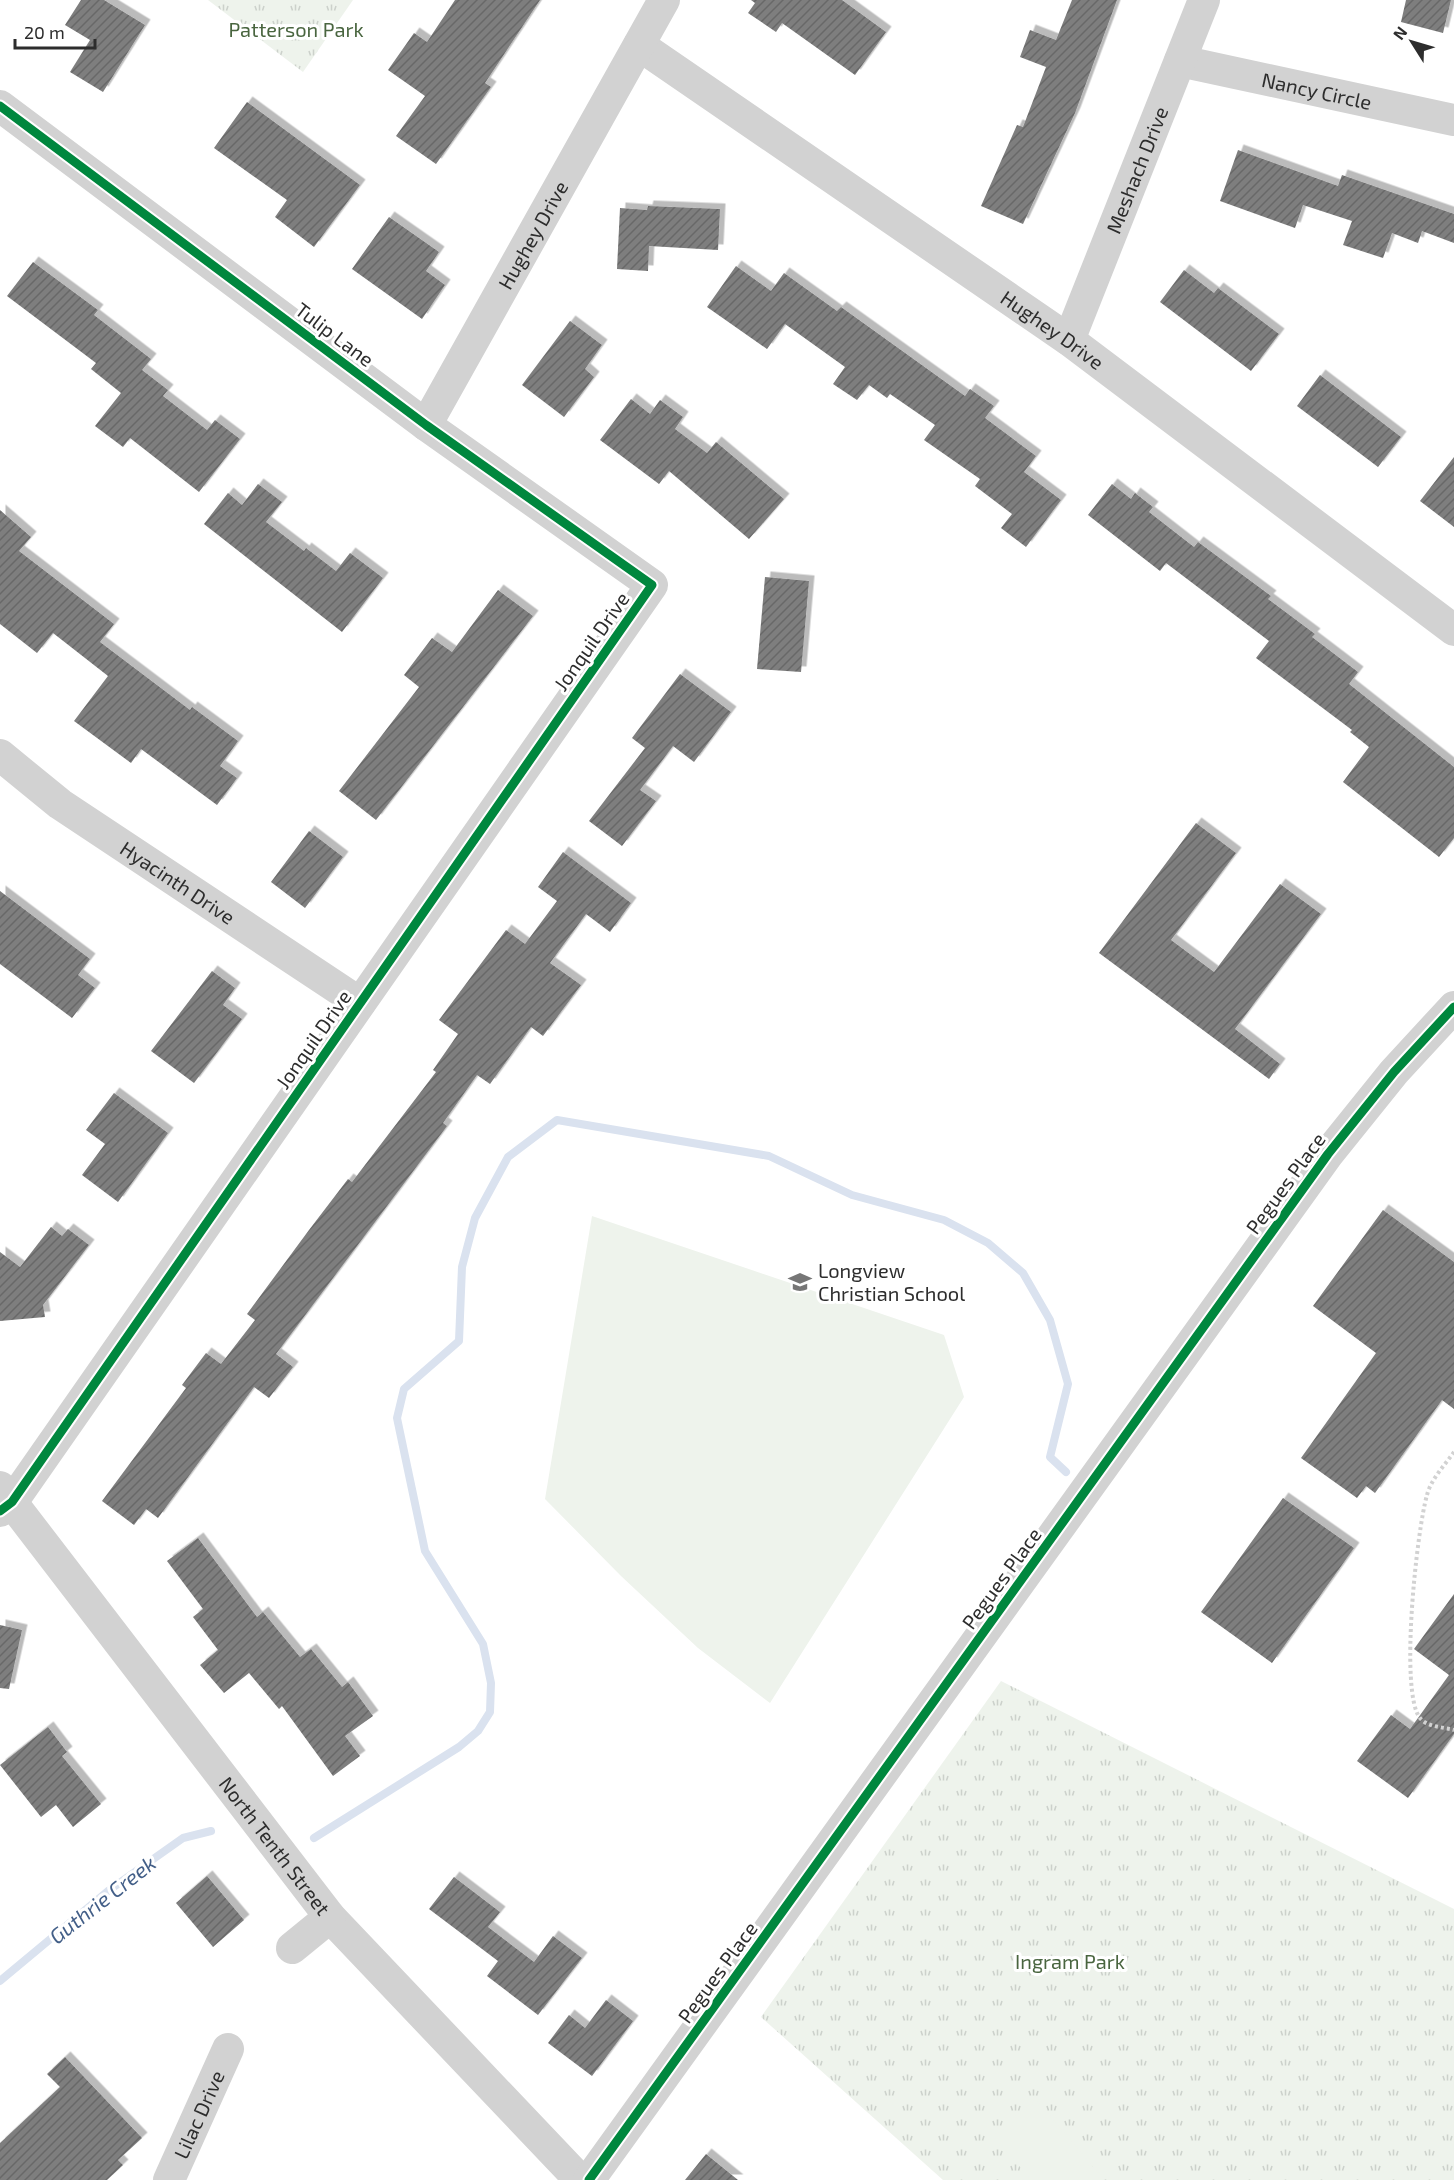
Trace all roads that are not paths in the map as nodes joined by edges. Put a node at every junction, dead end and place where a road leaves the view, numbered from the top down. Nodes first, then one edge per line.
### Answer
1 (664, 0) edge
2 (1204, 0) edge
3 (639, 45) junction
4 (1180, 61) junction
5 (0, 106) edge
6 (1454, 120) edge
7 (1069, 340) junction
8 (426, 425) junction
9 (652, 585) joint
10 (1454, 630) edge
11 (0, 755) edge
12 (360, 1003) junction
13 (1454, 1007) edge
14 (4, 1500) edge
15 (330, 1917) junction
16 (292, 1948) dead end
17 (228, 2049) dead end
18 (169, 2180) edge
19 (580, 2180) edge
20 (589, 2180) edge

1 - 3 street, Hughey Drive
2 - 4 street, Meshach Drive
3 - 7 street, Hughey Drive
3 - 8 street, Hughey Drive
4 - 6 street, Nancy Circle
4 - 7 street, Meshach Drive
5 - 8 street, Tulip Lane
7 - 10 street, Hughey Drive
8 - 9 street, Tulip Lane
9 - 12 street, Jonquil Drive
11 - 12 street, Hyacinth Drive
12 - 14 street, Jonquil Drive
13 - 20 street, Pegues Place
14 - 15 street, North Tenth Street
15 - 16 street
15 - 19 street, North Tenth Street
17 - 18 street, Lilac Drive

